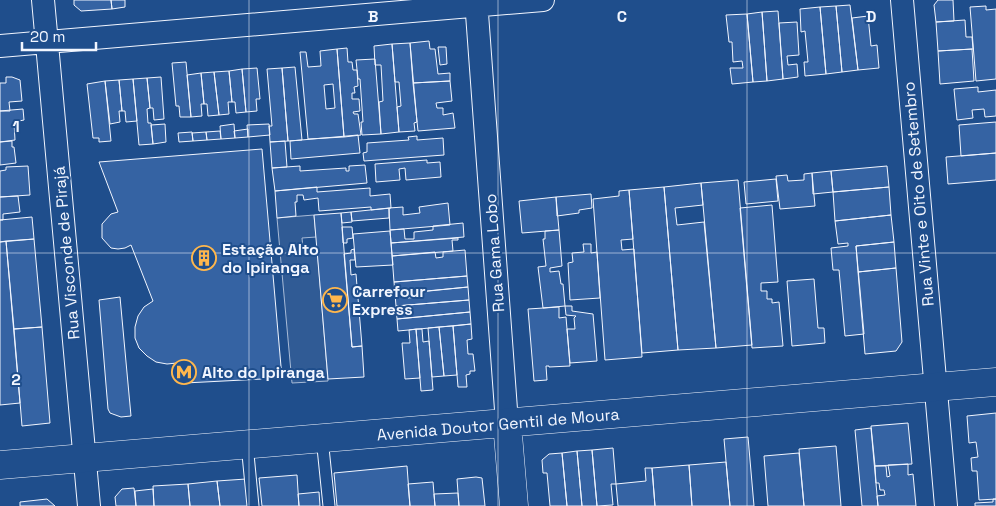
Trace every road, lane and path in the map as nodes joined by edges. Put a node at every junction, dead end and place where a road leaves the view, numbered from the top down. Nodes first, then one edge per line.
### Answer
1 (43, 0) edge
2 (543, 0) edge
3 (902, 0) edge
4 (476, 3) edge
5 (46, 42) junction
6 (0, 46) edge
7 (996, 382) edge
8 (935, 388) junction
9 (506, 423) junction
10 (322, 438) junction
11 (247, 444) junction
12 (85, 458) junction
13 (0, 465) edge
14 (89, 506) edge
15 (253, 506) edge
16 (329, 506) edge
17 (514, 506) edge
18 (946, 506) edge

1 - 5 street, Rua Visconde de Pirajá
2 - 4 street
3 - 8 street, Rua Vinte e Oito de Setembro
4 - 5 street
4 - 9 street, Rua Gama Lobo
5 - 6 street
5 - 12 street, Rua Visconde de Pirajá
7 - 8 main road, Avenida Doutor Gentil de Moura
8 - 9 main road, Avenida Doutor Gentil de Moura
8 - 18 street, Rua Vinte e Oito de Setembro
9 - 10 main road, Avenida Doutor Gentil de Moura
9 - 17 main road, Rua Gama Lobo
10 - 11 main road, Avenida Doutor Gentil de Moura
10 - 16 lane
11 - 12 main road, Avenida Doutor Gentil de Moura
11 - 15 lane
12 - 13 main road, Avenida Doutor Gentil de Moura
12 - 14 street, Rua Visconde de Pirajá

